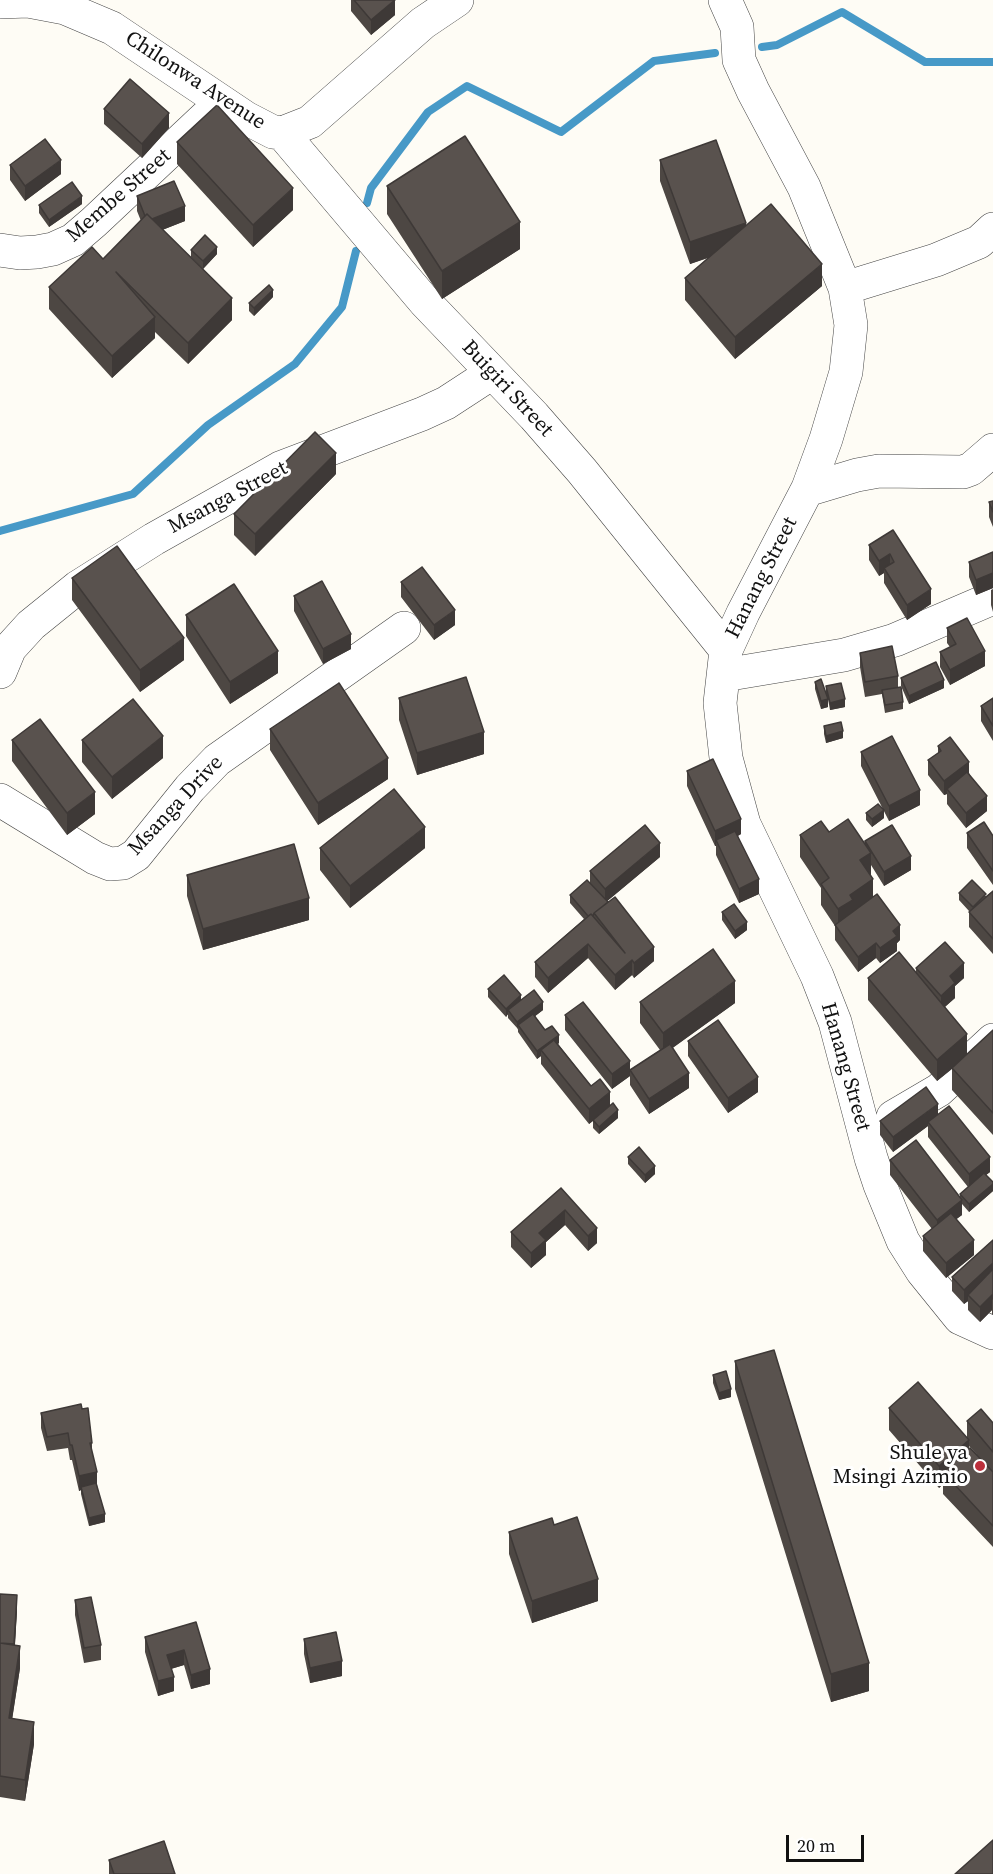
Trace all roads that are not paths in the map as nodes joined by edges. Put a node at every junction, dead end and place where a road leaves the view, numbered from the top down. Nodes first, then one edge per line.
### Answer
1 (457, 0) edge
2 (725, 0) edge
3 (0, 2) edge
4 (221, 102) junction
5 (282, 133) junction
6 (988, 243) edge
7 (0, 250) edge
8 (845, 288) junction
9 (492, 373) junction
10 (993, 450) edge
11 (807, 490) junction
12 (993, 598) edge
13 (404, 628) dead end
14 (725, 662) junction
15 (0, 672) edge
16 (0, 800) edge
17 (993, 1040) edge
18 (865, 1134) junction
19 (993, 1333) edge

1 - 5 street, Chilonwa Avenue
2 - 8 street, Hanang Street
3 - 4 street, Chilonwa Avenue
4 - 5 street, Chilonwa Avenue
4 - 7 street, Membe Street
5 - 9 street, Buigiri Street
6 - 8 street
8 - 11 street, Hanang Street
9 - 14 street, Buigiri Street
9 - 15 street, Msanga Street
10 - 11 street
11 - 14 street, Hanang Street
12 - 14 street
13 - 16 street, Msanga Drive
14 - 18 street, Hanang Street
17 - 18 street
18 - 19 street, Hanang Street

